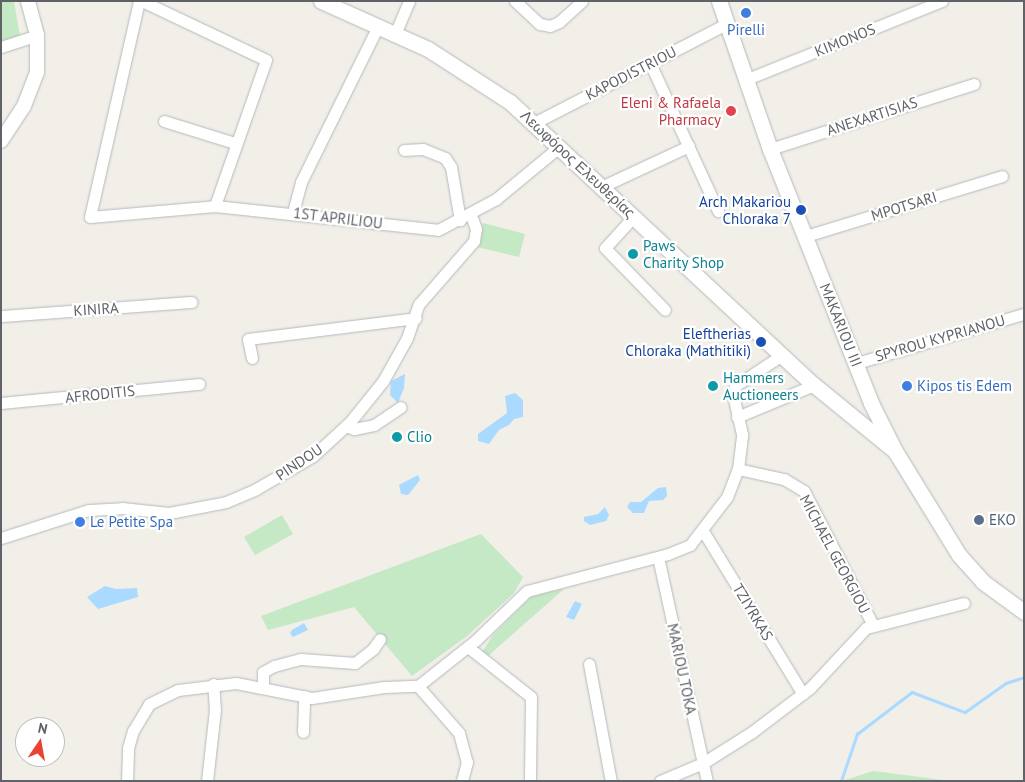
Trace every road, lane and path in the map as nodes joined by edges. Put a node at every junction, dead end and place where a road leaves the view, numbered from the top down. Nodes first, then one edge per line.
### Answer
1 (28, 1) edge
2 (141, 1) edge
3 (320, 1) edge
4 (409, 1) edge
5 (515, 1) edge
6 (582, 1) edge
7 (719, 1) edge
8 (938, 2) edge
9 (728, 23) junction
10 (378, 26) junction
11 (395, 34) junction
12 (38, 35) junction
13 (1, 47) edge
14 (650, 63) junction
15 (747, 79) junction
16 (974, 84) dead end
17 (164, 121) dead end
18 (534, 123) junction
19 (1, 141) edge
20 (235, 143) junction
21 (689, 146) junction
22 (560, 147) junction
23 (770, 149) junction
24 (404, 150) dead end
25 (1002, 176) dead end
26 (602, 187) junction
27 (215, 206) junction
28 (718, 211) dead end
29 (293, 212) junction
30 (471, 215) junction
31 (634, 216) junction
32 (460, 220) junction
33 (806, 236) junction
34 (191, 302) dead end
35 (665, 310) dead end
36 (1024, 314) edge
37 (1, 316) edge
38 (416, 318) junction
39 (782, 355) junction
40 (252, 358) dead end
41 (857, 363) junction
42 (199, 384) dead end
43 (814, 385) junction
44 (1, 403) edge
45 (871, 403) junction
46 (402, 407) dead end
47 (845, 411) junction
48 (737, 417) junction
49 (346, 426) junction
50 (895, 450) junction
51 (738, 469) junction
52 (703, 530) junction
53 (1, 538) edge
54 (658, 557) junction
55 (964, 603) dead end
56 (1022, 611) edge
57 (873, 625) junction
58 (380, 639) dead end
59 (468, 647) junction
60 (589, 664) dead end
61 (213, 684) junction
62 (418, 686) junction
63 (263, 687) junction
64 (803, 694) junction
65 (304, 696) junction
66 (303, 732) dead end
67 (703, 763) junction
68 (127, 781) edge
69 (206, 781) edge
70 (462, 781) edge
71 (530, 781) edge
72 (611, 781) edge
73 (660, 781) edge
74 (707, 781) edge

1 - 12 street
2 - 20 street
2 - 27 street, 1ST APRILIOU
3 - 10 main road, Λεωφόρος Ελευθερίας
4 - 11 street
5 - 6 street
7 - 9 main road, MAKARIOU III
8 - 15 street, KIMONOS
9 - 14 street, KAPODISTRIOU
9 - 15 main road, MAKARIOU III
10 - 11 main road, Λεωφόρος Ελευθερίας
10 - 29 street
11 - 18 main road, Λεωφόρος Ελευθερίας
12 - 13 street
12 - 19 street
14 - 18 street, KAPODISTRIOU
14 - 21 street
15 - 23 main road, MAKARIOU III
16 - 23 street, ANEXARTISIAS
17 - 20 street
18 - 22 main road, Λεωφόρος Ελευθερίας
20 - 27 street
21 - 26 street
21 - 28 street
22 - 26 main road, Λεωφόρος Ελευθερίας
22 - 30 street, 1ST APRILIOU
23 - 33 main road, MAKARIOU III
24 - 32 street
25 - 33 street, MPOTSARI
26 - 31 main road, Λεωφόρος Ελευθερίας
27 - 29 street, 1ST APRILIOU
29 - 32 street, 1ST APRILIOU
30 - 32 street, 1ST APRILIOU
30 - 38 street, PINDOU
31 - 35 street
31 - 39 main road, Λεωφόρος Ελευθερίας
33 - 41 main road, MAKARIOU III
34 - 37 street, KINIRA
36 - 41 street, SPYROU KYPRIANOU
38 - 40 street
38 - 49 street, PINDOU
39 - 43 main road, Λεωφόρος Ελευθερίας
39 - 48 street
41 - 45 main road, MAKARIOU III
42 - 44 street, AFRODITIS
43 - 47 main road, Λεωφόρος Ελευθερίας
43 - 48 street
45 - 47 main road
45 - 50 main road, MAKARIOU III
46 - 49 street
47 - 50 main road, Λεωφόρος Ελευθερίας
48 - 51 street
49 - 53 street, PINDOU
50 - 56 main road, MAKARIOU III
51 - 52 street
51 - 57 street, MICHAEL GEORGIOU
52 - 54 street
52 - 64 street, TZIYRKAS
54 - 59 street
54 - 67 street, MARIOU TOKA
55 - 57 street
57 - 64 street
58 - 63 street
59 - 62 street
59 - 71 street
60 - 72 street
61 - 63 street
61 - 68 street
61 - 69 street
62 - 65 street
62 - 70 street
63 - 65 street
64 - 67 street
65 - 66 street
67 - 73 street
67 - 74 street, MARIOU TOKA

